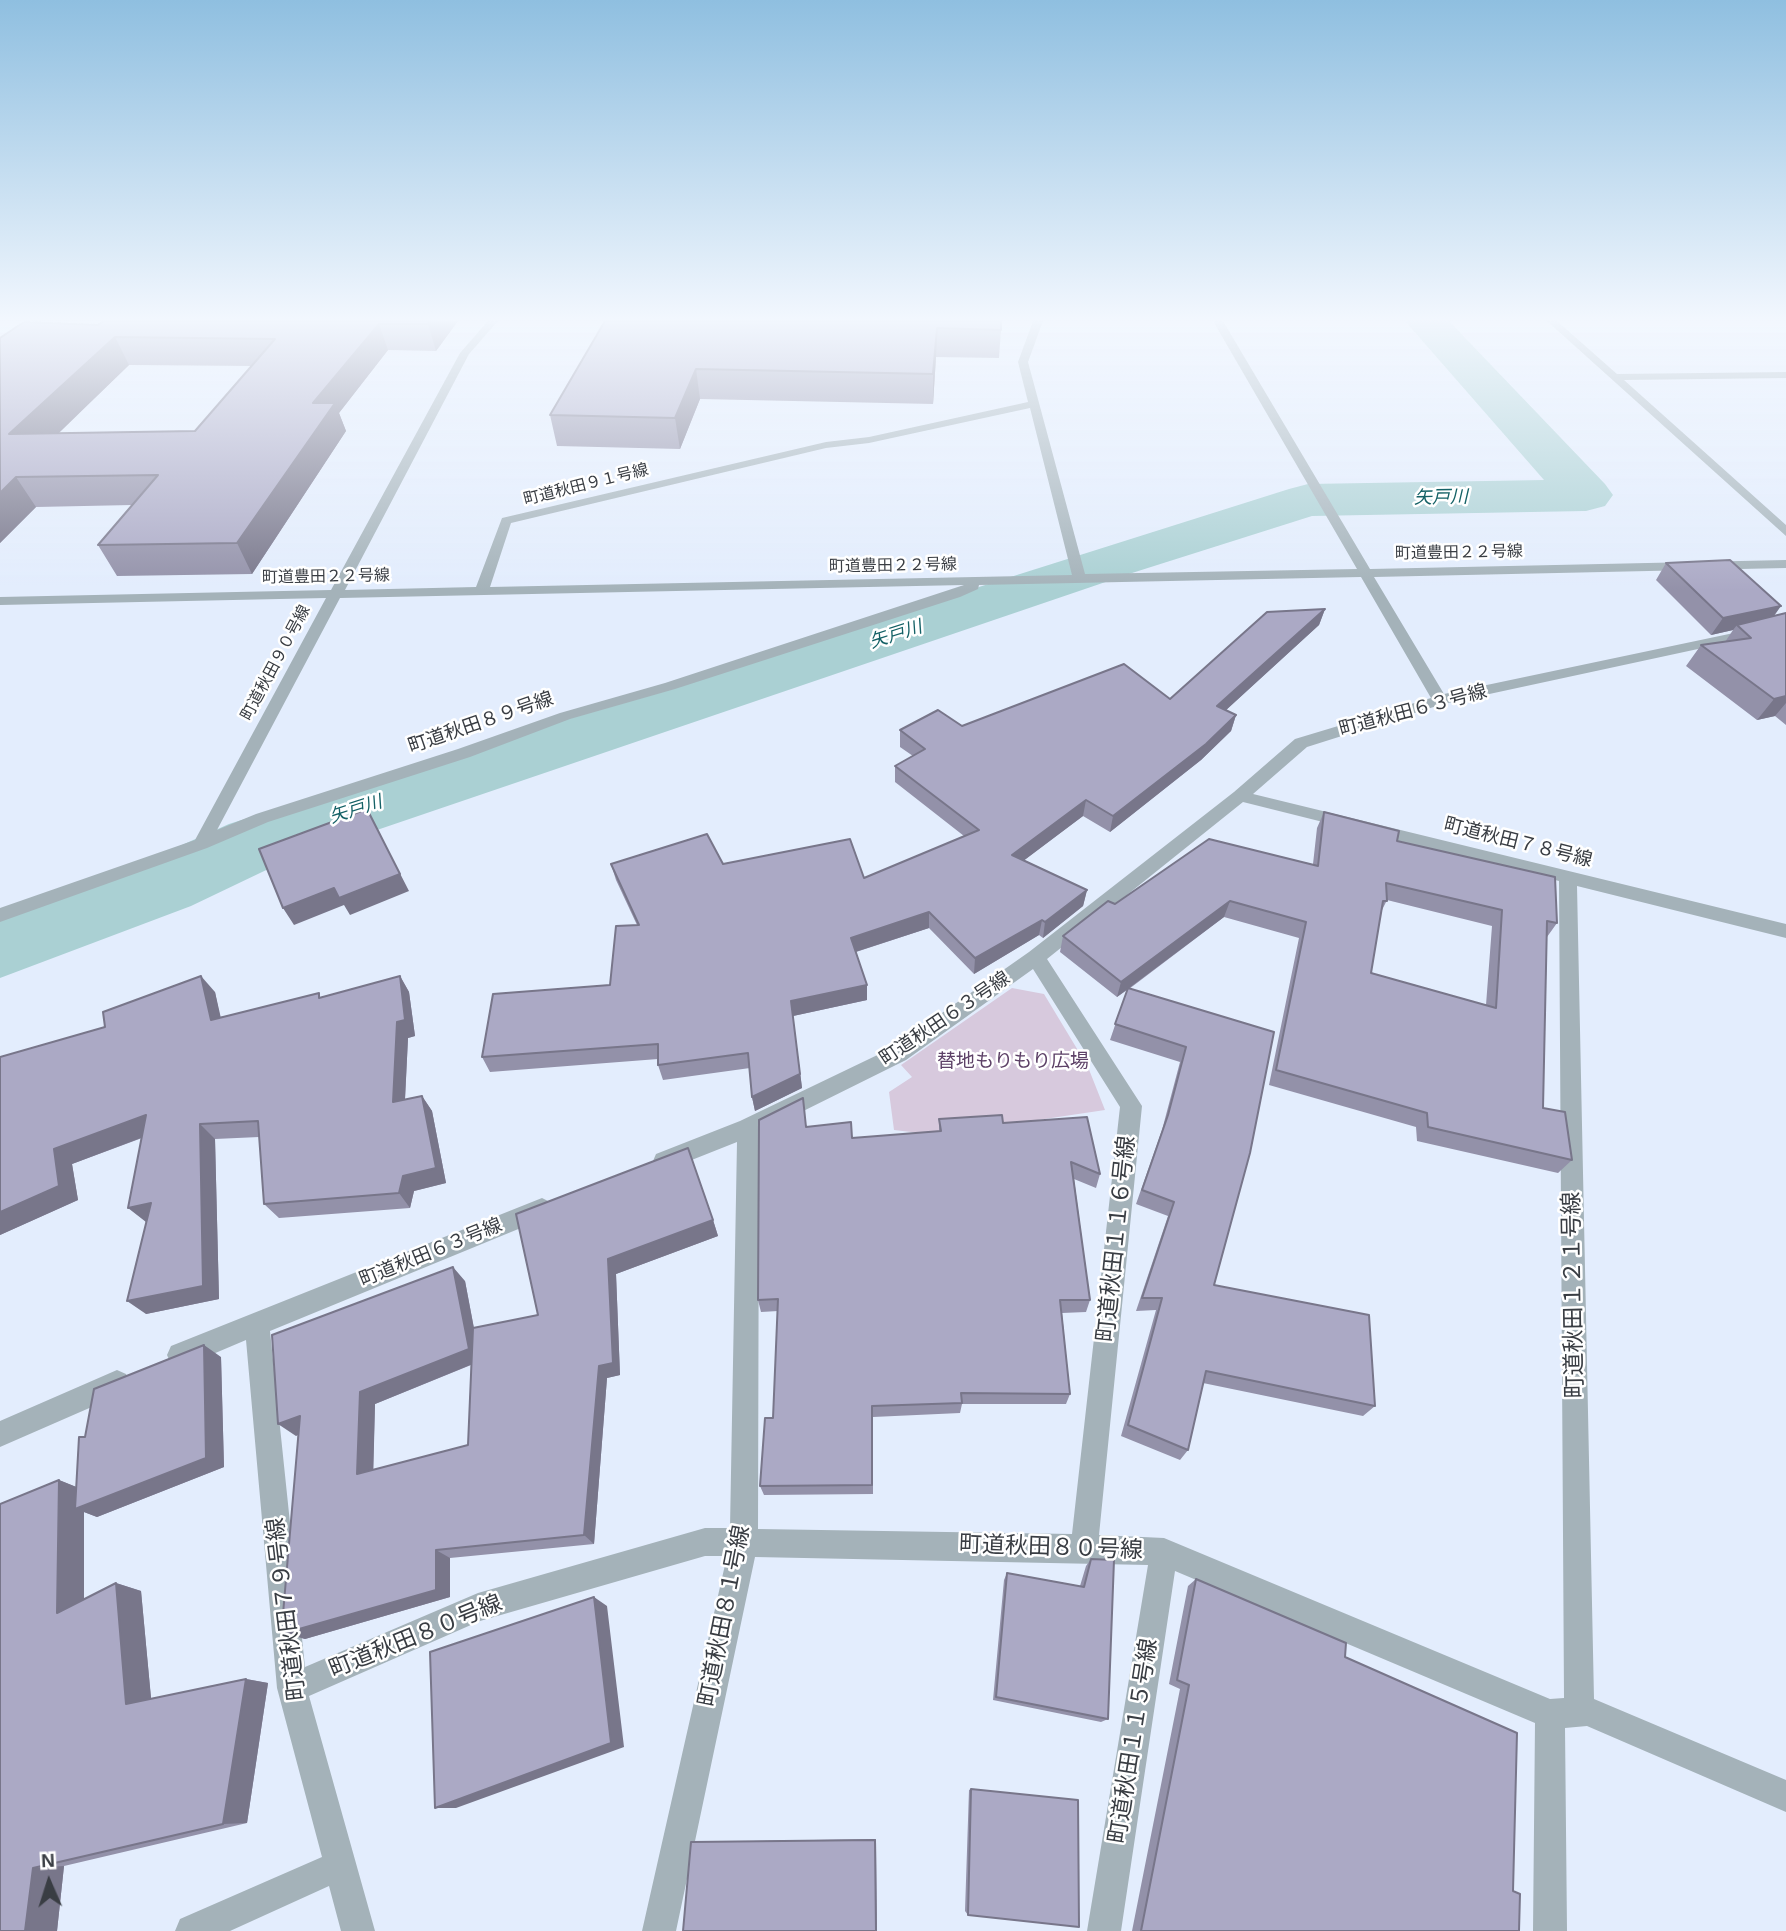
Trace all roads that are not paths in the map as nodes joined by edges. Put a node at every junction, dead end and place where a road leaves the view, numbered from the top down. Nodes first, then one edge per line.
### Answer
1 (433, 411) edge
2 (1001, 411) edge
3 (1036, 411) edge
4 (1270, 411) edge
5 (1653, 411) edge
6 (1786, 531) edge
7 (1786, 564) edge
8 (1365, 573) junction
9 (1080, 580) junction
10 (979, 582) junction
11 (481, 592) junction
12 (332, 594) junction
13 (0, 601) edge
14 (1786, 626) edge
15 (1440, 701) junction
16 (1240, 796) junction
17 (201, 844) junction
18 (1569, 877) junction
19 (0, 915) edge
20 (1786, 931) edge
21 (1036, 957) junction
22 (748, 1128) junction
23 (645, 1168) edge
24 (567, 1199) edge
25 (257, 1322) junction
26 (159, 1364) edge
27 (135, 1375) edge
28 (0, 1434) edge
29 (744, 1543) junction
30 (1084, 1548) junction
31 (1164, 1552) junction
32 (292, 1688) junction
33 (1564, 1713) junction
34 (1786, 1796) edge
35 (340, 1865) junction
36 (192, 1931) edge
37 (358, 1931) edge
38 (659, 1931) edge
39 (1104, 1931) edge
40 (1550, 1931) edge

1 - 12 street, 町道秋田９０号線
2 - 11 street, 町道秋田９１号線
3 - 9 street
4 - 8 street
5 - 6 street
7 - 8 street, 町道豊田２２号線
8 - 9 street, 町道豊田２２号線
8 - 15 street
9 - 10 street, 町道豊田２２号線
10 - 11 street, 町道豊田２２号線
10 - 17 street, 町道秋田８９号線
11 - 12 street, 町道豊田２２号線
12 - 13 street, 町道豊田２２号線
12 - 17 street, 町道秋田９０号線
14 - 15 street, 町道秋田６３号線
15 - 16 street, 町道秋田６３号線
16 - 18 street, 町道秋田７８号線
16 - 21 street, 町道秋田６３号線
17 - 19 street, 町道秋田８９号線
18 - 20 street, 町道秋田７８号線
18 - 33 street, 町道秋田１２１号線
21 - 22 street, 町道秋田６３号線
21 - 30 street, 町道秋田１１６号線
22 - 23 street, 町道秋田６３号線
22 - 29 street, 町道秋田８１号線
24 - 25 street, 町道秋田６３号線
25 - 26 street, 町道秋田６３号線
25 - 32 street, 町道秋田７９号線
27 - 28 street
29 - 30 street, 町道秋田８０号線
29 - 32 street, 町道秋田８０号線
29 - 38 street, 町道秋田８１号線
30 - 31 street, 町道秋田８０号線
31 - 33 street, 町道秋田８０号線
31 - 39 street, 町道秋田１１５号線
32 - 35 street, 町道秋田７９号線
33 - 34 street, 町道秋田８０号線
33 - 40 street, 町道秋田１２１号線
35 - 36 street
35 - 37 street, 町道秋田７９号線

